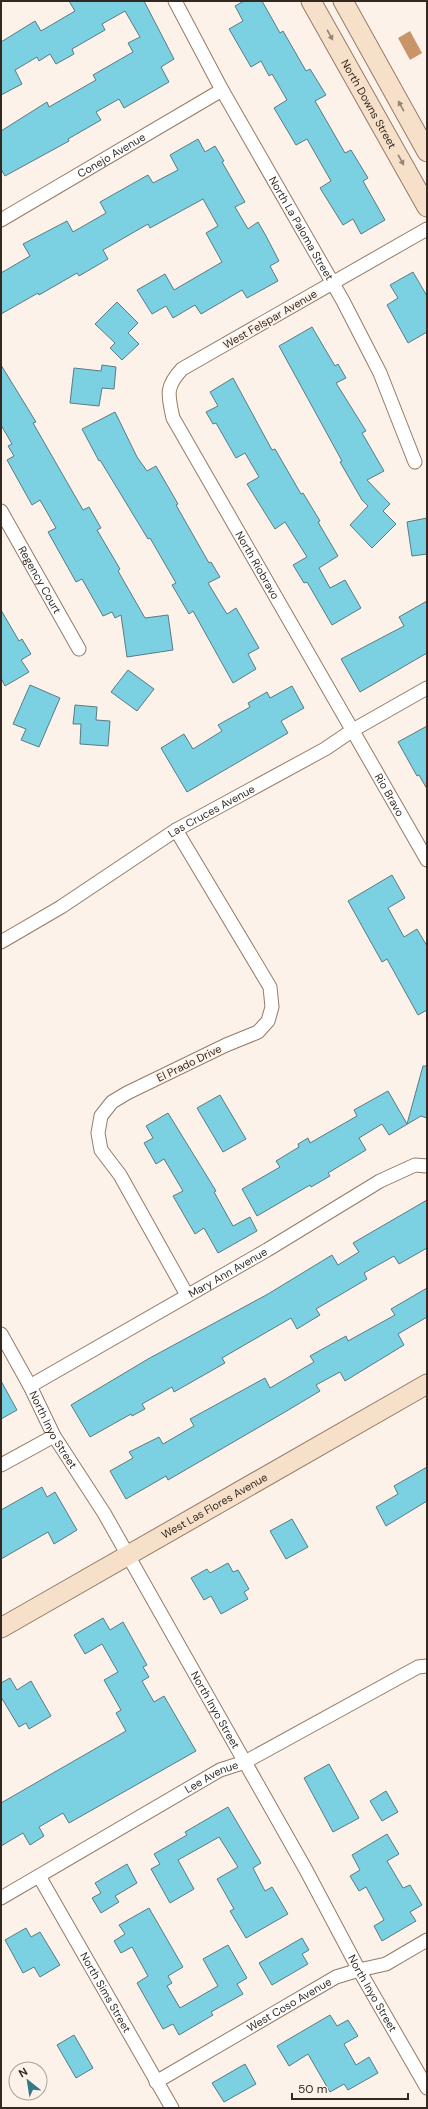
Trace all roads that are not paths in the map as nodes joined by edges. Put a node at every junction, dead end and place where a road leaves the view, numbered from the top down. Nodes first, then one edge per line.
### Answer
1 (175, 1) edge
2 (311, 1) edge
3 (343, 1) edge
4 (222, 90) junction
5 (427, 152) edge
6 (427, 208) edge
7 (1, 220) edge
8 (427, 229) edge
9 (333, 282) junction
10 (169, 397) joint
11 (415, 462) dead end
12 (1, 512) edge
13 (79, 649) dead end
14 (427, 688) edge
15 (353, 730) junction
16 (176, 830) junction
17 (427, 860) edge
18 (1, 942) edge
19 (427, 1166) edge
20 (187, 1295) junction
21 (1, 1334) edge
22 (427, 1384) edge
23 (30, 1386) junction
24 (54, 1436) junction
25 (1, 1465) edge
26 (127, 1555) junction
27 (1, 1628) edge
28 (427, 1666) edge
29 (245, 1762) junction
30 (39, 1876) junction
31 (1, 1898) edge
32 (427, 1940) edge
33 (358, 1970) junction
34 (156, 2082) junction
35 (427, 2088) edge
36 (172, 2108) edge

1 - 4 street, North La Paloma Street
2 -> 6 street, North Downs Street
5 -> 3 street
4 - 7 street, Conejo Avenue
4 - 9 street, North La Paloma Street
8 - 9 street, West Felspar Avenue
9 - 10 street, West Felspar Avenue
9 - 11 street, North La Paloma Street
10 - 15 street, North Riobravo
12 - 13 street, Regency Court
14 - 15 street, Las Cruces Avenue
15 - 16 street, Las Cruces Avenue
15 - 17 street, Rio Bravo
16 - 18 street, Las Cruces Avenue
16 - 20 street, El Prado Drive
19 - 20 street, Mary Ann Avenue
20 - 23 street, Mary Ann Avenue
21 - 23 street, North Inyo Street
22 - 26 street, West Las Flores Avenue
23 - 24 street, North Inyo Street
24 - 25 street
24 - 26 street, North Inyo Street
26 - 27 street, West Las Flores Avenue
26 - 29 street, North Inyo Street
28 - 29 street, Lee Avenue
29 - 30 street, Lee Avenue
29 - 33 street, North Inyo Street
30 - 31 street, Lee Avenue
30 - 34 street, North Sims Street
32 - 33 street, West Coso Avenue
33 - 34 street, West Coso Avenue
33 - 35 street, North Inyo Street
34 - 36 street, North Sims Street

